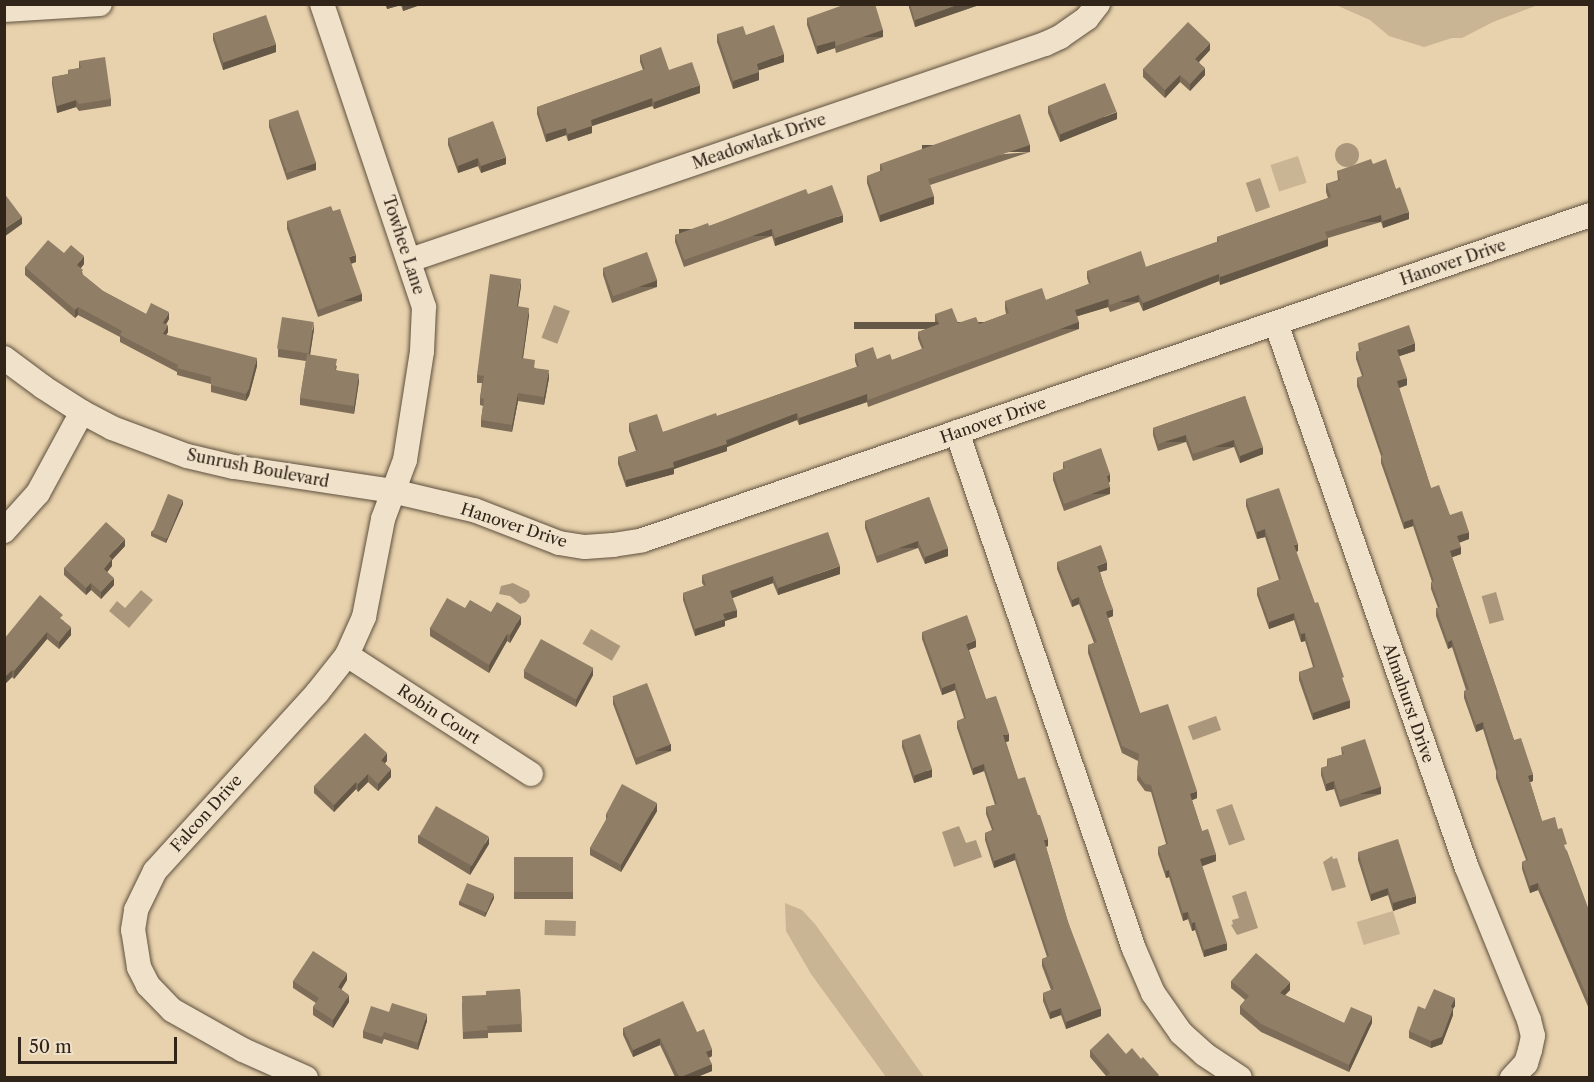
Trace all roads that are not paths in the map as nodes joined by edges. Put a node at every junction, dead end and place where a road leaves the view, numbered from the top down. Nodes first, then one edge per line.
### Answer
1 (100, 4) edge
2 (322, 4) edge
3 (1098, 4) edge
4 (4, 10) edge
5 (1590, 215) edge
6 (410, 260) junction
7 (1276, 323) junction
8 (4, 358) edge
9 (82, 412) junction
10 (957, 432) junction
11 (392, 491) junction
12 (4, 531) edge
13 (347, 655) junction
14 (531, 774) dead end
15 (306, 1077) edge
16 (1240, 1077) edge
17 (1512, 1077) edge

1 - 4 street
2 - 6 street, Towhee Lane
3 - 6 street, Meadowlark Drive
5 - 7 street, Hanover Drive
6 - 11 street, Towhee Lane
7 - 10 street, Hanover Drive
7 - 17 street, Almahurst Drive
8 - 9 street, Sunrush Boulevard
9 - 11 street, Sunrush Boulevard
9 - 12 street
10 - 11 street, Hanover Drive
10 - 16 street
11 - 13 street, Falcon Drive
13 - 14 street, Robin Court
13 - 15 street, Falcon Drive

